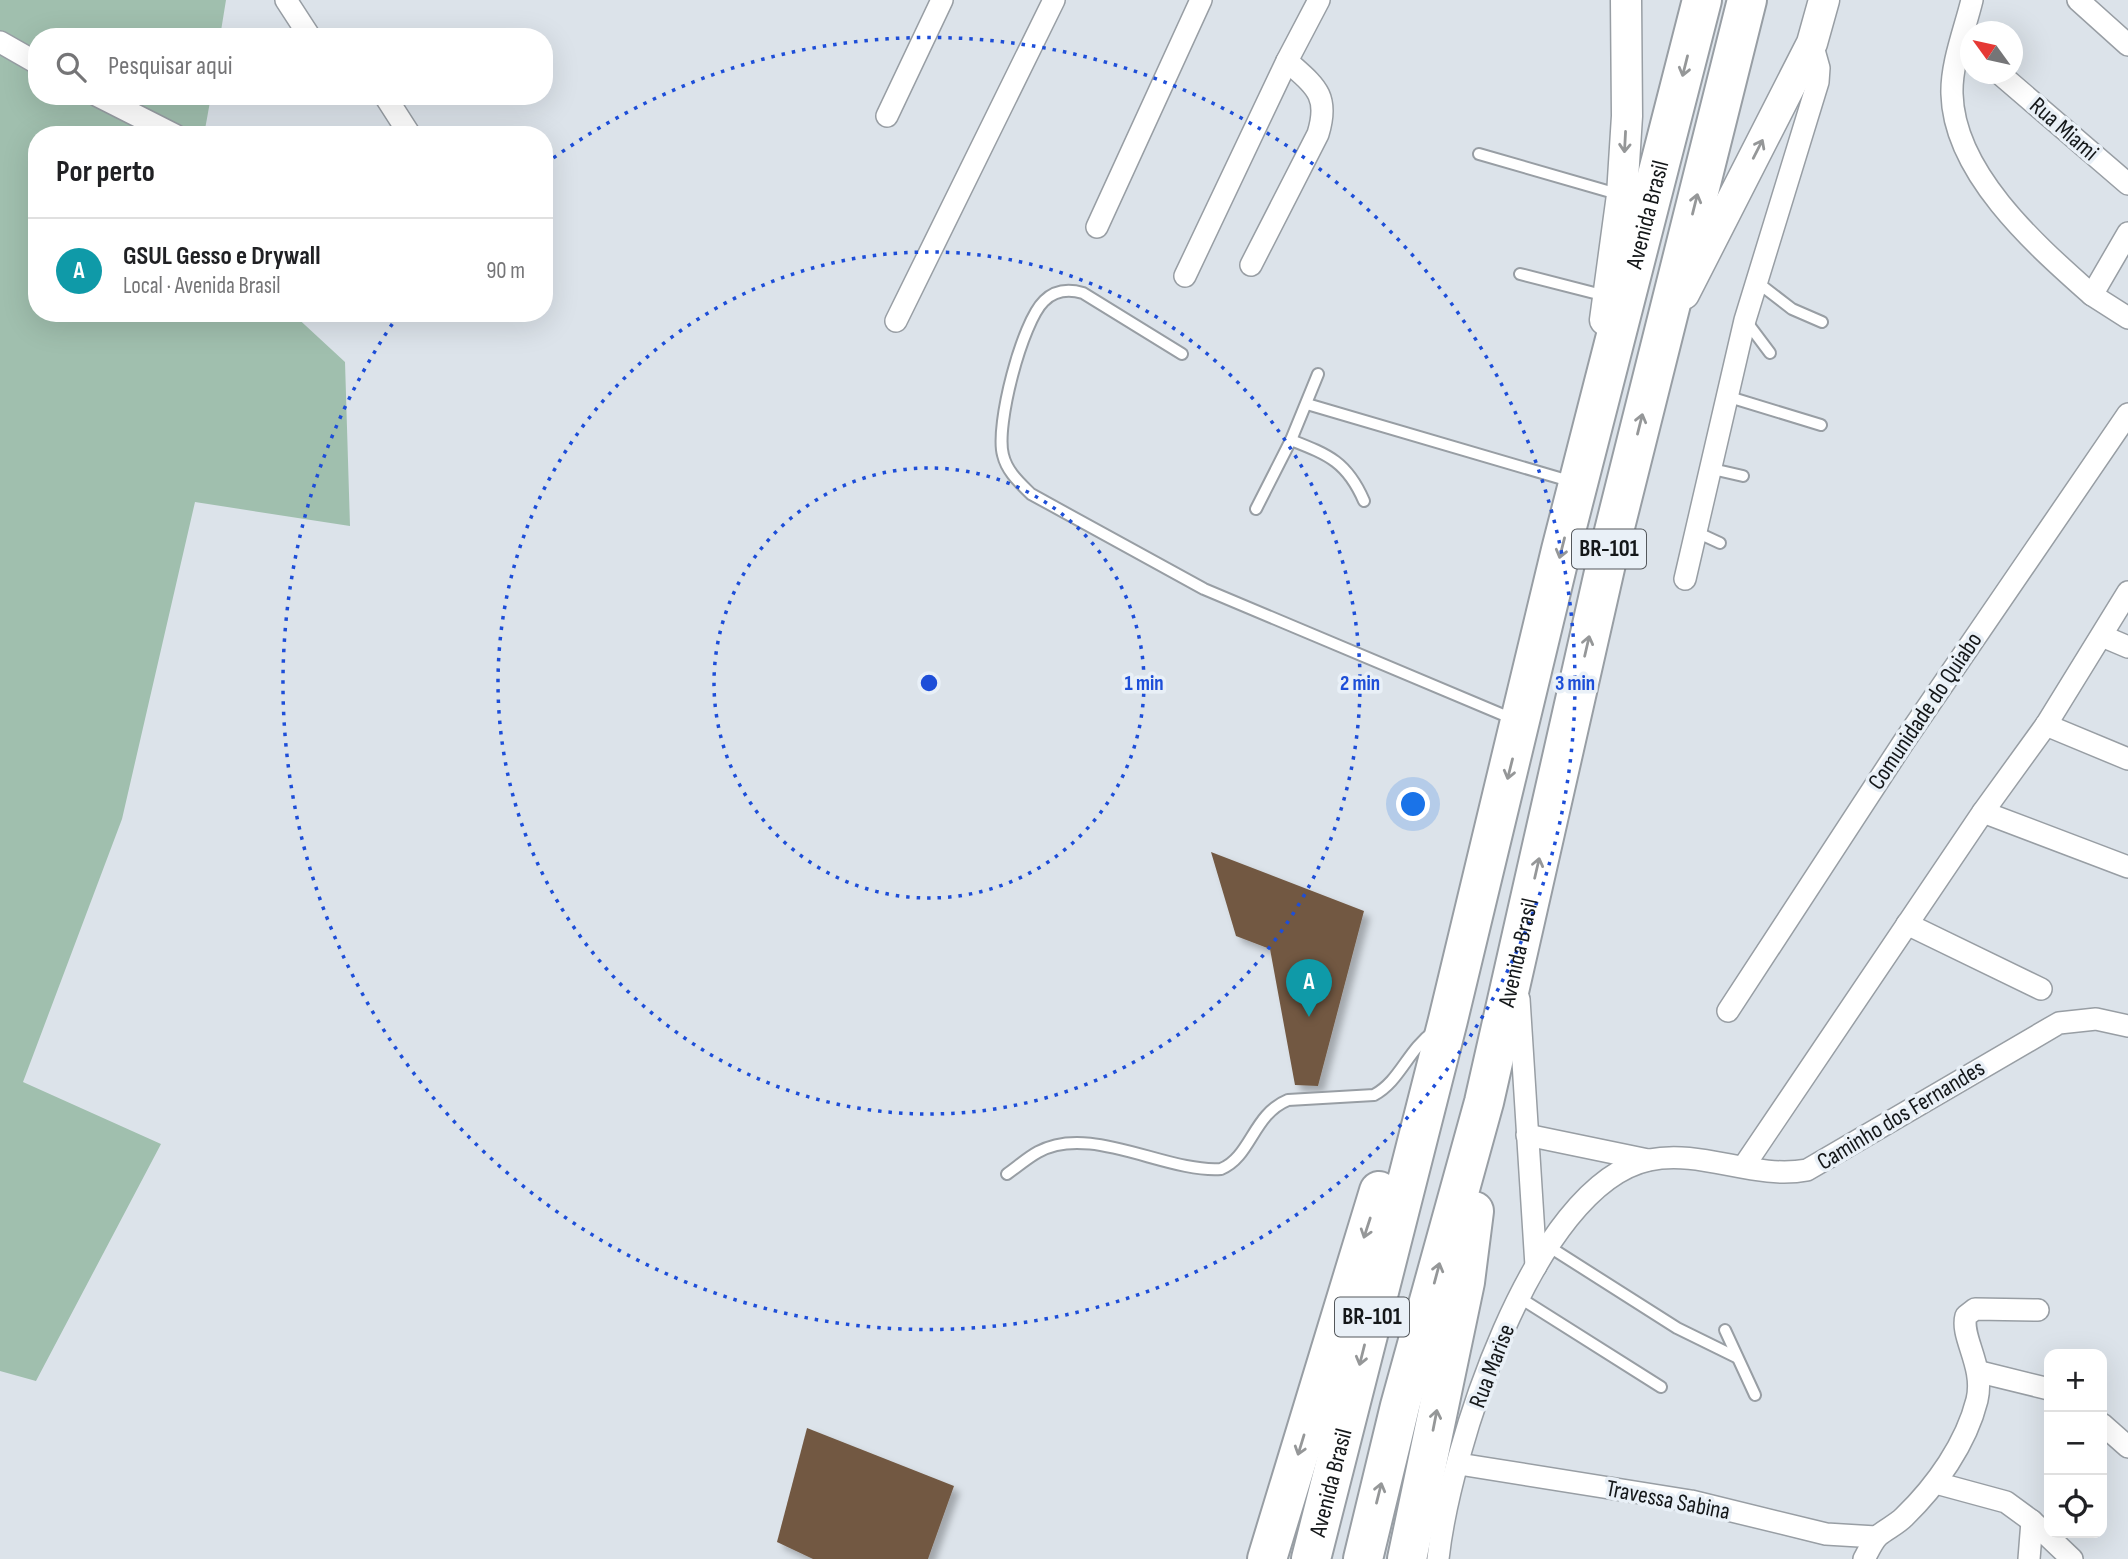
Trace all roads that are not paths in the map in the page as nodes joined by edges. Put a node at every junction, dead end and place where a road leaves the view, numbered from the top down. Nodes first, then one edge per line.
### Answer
1 (286, 0) edge
2 (942, 0) edge
3 (1054, 0) edge
4 (1200, 0) edge
5 (1319, 0) edge
6 (1626, 0) edge
7 (1702, 0) edge
8 (1746, 0) edge
9 (1824, 0) edge
10 (1972, 0) edge
11 (2078, 0) edge
12 (1969, 21) edge
13 (304, 28) edge
14 (0, 41) edge
15 (1812, 43) junction
16 (2128, 45) edge
17 (28, 58) edge
18 (1287, 61) junction
19 (1960, 64) edge
20 (2012, 84) edge
21 (116, 105) edge
22 (391, 105) edge
23 (887, 116) dead end
24 (157, 126) edge
25 (404, 126) edge
26 (1479, 154) dead end
27 (2128, 184) edge
28 (1622, 195) junction
29 (1097, 227) dead end
30 (2128, 233) edge
31 (1251, 265) dead end
32 (1520, 274) dead end
33 (1185, 276) dead end
34 (1756, 282) junction
35 (2092, 295) junction
36 (1608, 296) junction
37 (2119, 313) edge
38 (1745, 320) junction
39 (896, 321) dead end
40 (1822, 322) dead end
41 (1660, 341) junction
42 (1770, 353) dead end
43 (1182, 354) dead end
44 (1318, 374) dead end
45 (1726, 396) junction
46 (1307, 404) junction
47 (2128, 414) edge
48 (1821, 425) dead end
49 (1593, 428) junction
50 (1291, 440) junction
51 (1708, 468) junction
52 (1743, 476) dead end
53 (1578, 484) junction
54 (1364, 501) dead end
55 (1256, 509) dead end
56 (1694, 531) junction
57 (1720, 543) dead end
58 (1685, 579) dead end
59 (2128, 593) edge
60 (2102, 636) junction
61 (2128, 647) edge
62 (1522, 723) junction
63 (2046, 725) junction
64 (2128, 759) edge
65 (1983, 812) junction
66 (2128, 867) edge
67 (1907, 924) junction
68 (1517, 960) junction
69 (2041, 989) dead end
70 (1728, 1011) dead end
71 (1448, 1020) junction
72 (2128, 1026) edge
73 (1432, 1075) junction
74 (1484, 1101) junction
75 (1527, 1135) junction
76 (1648, 1160) junction
77 (1744, 1166) junction
78 (1007, 1174) dead end
79 (1590, 1193) joint
80 (1548, 1246) junction
81 (1536, 1266) junction
82 (1520, 1297) junction
83 (2038, 1310) dead end
84 (1725, 1330) dead end
85 (1736, 1357) junction
86 (1446, 1367) junction
87 (1980, 1372) junction
88 (1484, 1374) junction
89 (1661, 1387) dead end
90 (2044, 1388) edge
91 (1755, 1395) dead end
92 (2107, 1428) edge
93 (2128, 1447) edge
94 (1459, 1464) junction
95 (1936, 1483) junction
96 (2032, 1521) junction
97 (1876, 1537) junction
98 (1267, 1559) edge
99 (1311, 1559) edge
100 (1363, 1559) edge
101 (1407, 1559) edge
102 (1438, 1559) edge
103 (1864, 1559) edge
104 (2028, 1559) edge
105 (2072, 1559) edge

1 - 13 street
2 - 23 street
3 - 39 street
4 - 29 street
5 - 18 street
6 -> 28 street, Avenida Brasil
7 -> 49 highway, Avenida Brasil / BR-101
41 -> 8 highway, Avenida Brasil / BR-101
9 - 15 street, Avenida Brasil
10 - 12 street
11 - 16 street
14 - 17 street
15 - 34 street
41 -> 15 street, Avenida Brasil
18 - 31 street
18 - 33 street
19 - 35 street
20 - 27 street, Rua Miami
21 - 24 street
22 - 25 street
26 - 28 lane
28 - 36 street, Avenida Brasil
30 - 35 street
32 - 36 lane
34 - 38 street
34 - 40 lane
35 - 37 street
36 - 49 street, Avenida Brasil
38 - 42 lane
38 - 45 street
68 -> 41 highway, Avenida Brasil / BR-101
43 - 62 lane
44 - 46 lane
45 - 48 lane
45 - 51 street
46 - 50 lane
46 - 53 lane
47 - 70 street, Comunidade do Quiabo
49 - 53 highway, Avenida Brasil / BR-101
50 - 54 lane
50 - 55 lane
51 - 52 lane
51 - 56 street
53 -> 62 highway, Avenida Brasil / BR-101
56 - 57 lane
56 - 58 street
59 - 60 street
60 - 61 street
60 - 63 street
62 -> 71 highway, Avenida Brasil / BR-101
63 - 64 street
63 - 65 street
65 - 66 street
65 - 67 street
67 - 69 street
67 - 77 street
68 - 74 highway, Avenida Brasil / BR-101
68 - 75 street
71 - 73 highway, Avenida Brasil / BR-101
71 - 78 lane
72 - 77 street, Caminho dos Fernandes
73 -> 98 highway
73 -> 99 highway, Avenida Brasil / BR-101
74 - 86 highway
100 -> 74 highway, Avenida Brasil / BR-101
75 - 76 street
75 - 81 street
76 - 77 street, Caminho dos Fernandes
76 - 79 street, Caminho dos Fernandes
79 - 80 street, Rua Marise
80 - 81 street, Rua Marise
80 - 85 lane
81 - 82 street, Rua Marise
82 - 88 street, Rua Marise
82 - 89 lane
83 - 87 street
84 - 85 lane
85 - 91 lane
86 - 88 street
101 -> 86 highway
87 - 90 street
87 - 95 street
88 - 94 street, Rua Marise
92 - 93 street
94 - 97 street, Travessa Sabina
94 - 102 street, Rua Marise
95 - 96 street
95 - 97 street
96 - 104 street
96 - 105 street
97 - 103 street

